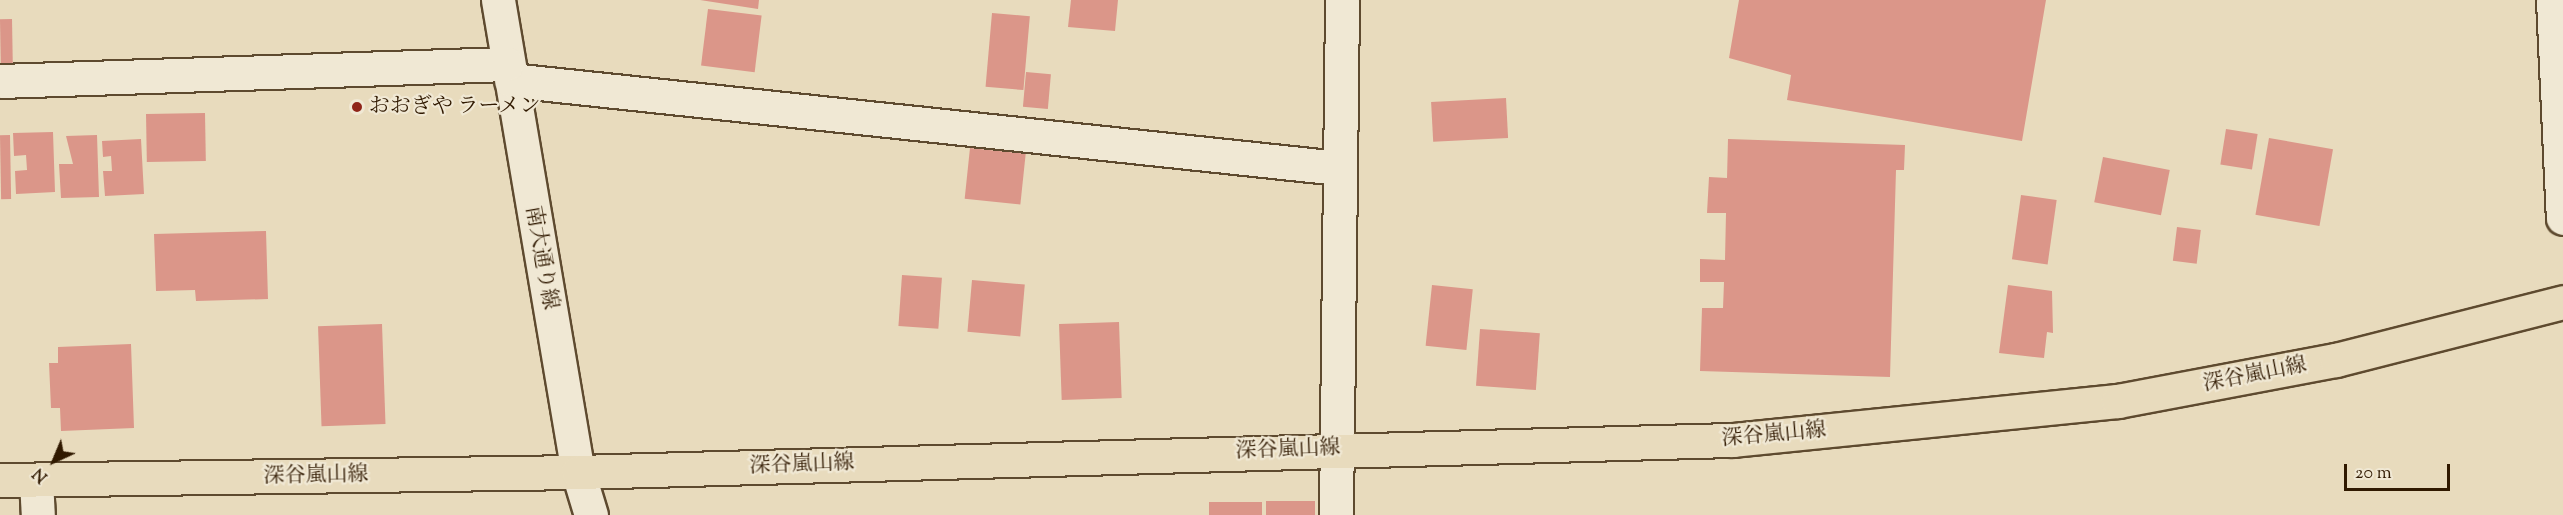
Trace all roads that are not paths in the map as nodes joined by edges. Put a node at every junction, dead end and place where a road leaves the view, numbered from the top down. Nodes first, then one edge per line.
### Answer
1 (498, 0) edge
2 (1342, 0) edge
3 (2553, 0) edge
4 (509, 72) junction
5 (0, 81) edge
6 (1338, 168) junction
7 (2563, 218) edge
8 (2563, 302) edge
9 (1337, 448) junction
10 (578, 472) junction
11 (0, 480) edge
12 (36, 480) junction
13 (38, 515) edge
14 (591, 515) edge
15 (1336, 515) edge

1 - 4 street, 南大通り線
2 - 6 street
3 - 7 street
4 - 5 street
4 - 6 street
4 - 10 street, 南大通り線
6 - 9 street
8 - 9 main road, 深谷嵐山線
9 - 10 main road, 深谷嵐山線
9 - 15 street
10 - 12 main road, 深谷嵐山線
10 - 14 street, 南大通り線
11 - 12 main road, 深谷嵐山線
12 - 13 street

